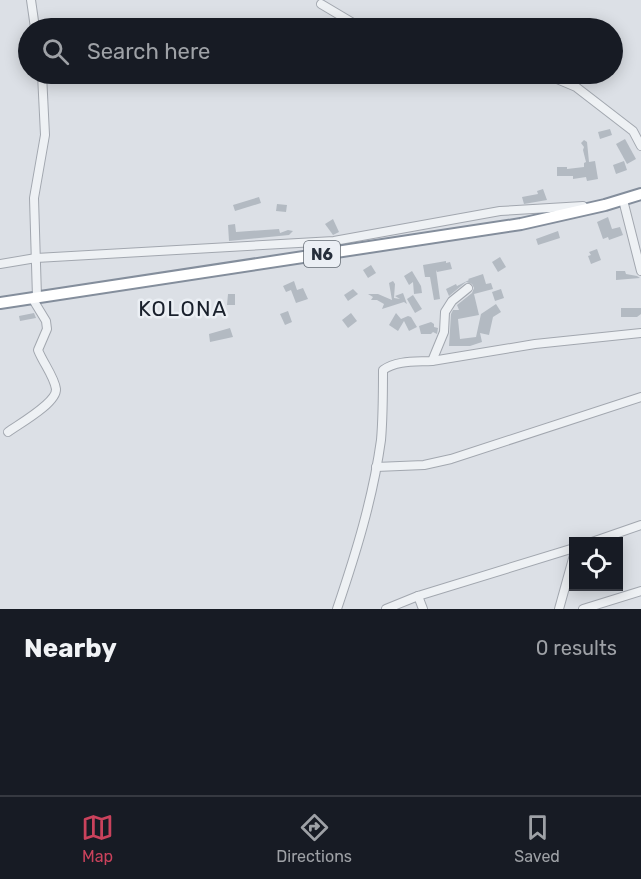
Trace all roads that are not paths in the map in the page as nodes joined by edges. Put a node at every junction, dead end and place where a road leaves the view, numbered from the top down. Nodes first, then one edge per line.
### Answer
1 (31, 0) edge
2 (321, 4) dead end
3 (34, 18) edge
4 (344, 18) edge
5 (42, 84) edge
6 (569, 84) edge
7 (641, 146) edge
8 (641, 194) edge
9 (623, 200) junction
10 (605, 205) junction
11 (36, 258) junction
12 (0, 264) edge
13 (641, 271) edge
14 (468, 288) dead end
15 (35, 297) junction
16 (0, 303) edge
17 (641, 333) edge
18 (432, 361) junction
19 (641, 398) edge
20 (8, 432) dead end
21 (376, 467) junction
22 (641, 525) edge
23 (606, 537) edge
24 (569, 549) edge
25 (569, 570) edge
26 (641, 591) edge
27 (418, 596) junction
28 (337, 609) edge
29 (386, 609) edge
30 (423, 609) edge
31 (559, 609) edge
32 (583, 609) edge

1 - 3 street
2 - 4 street
5 - 11 street
6 - 7 street
8 - 9 highway, N6
9 - 10 highway, N6
9 - 13 street
10 - 11 street
10 - 15 highway, N6
11 - 12 street
11 - 15 street
14 - 18 street
15 - 16 highway, N6
15 - 20 street
17 - 18 street
18 - 21 street
19 - 21 street
21 - 28 street
22 - 23 street
24 - 27 street
25 - 31 street
26 - 32 street
27 - 29 street
27 - 30 street

